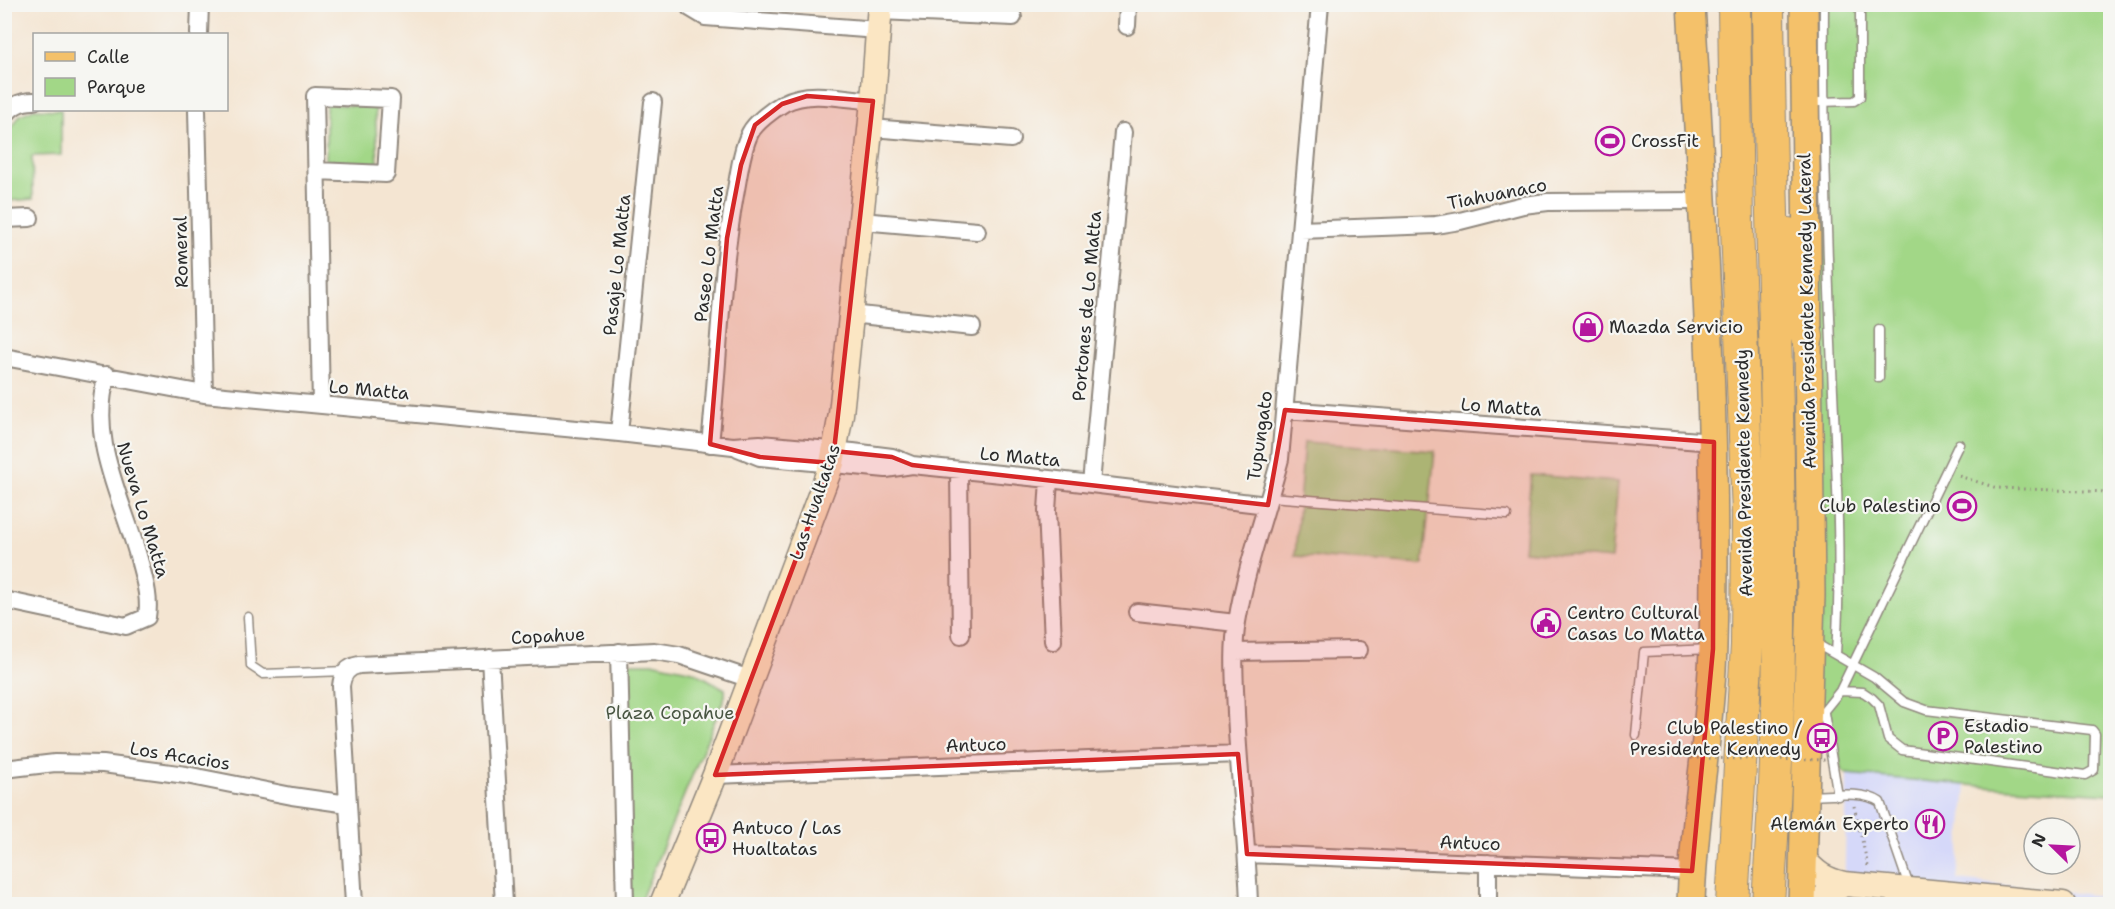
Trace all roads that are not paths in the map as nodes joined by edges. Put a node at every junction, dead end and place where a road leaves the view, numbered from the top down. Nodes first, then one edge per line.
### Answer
1 (200, 4) edge
2 (1128, 4) edge
3 (1314, 4) edge
4 (1691, 4) edge
5 (1734, 4) edge
6 (1768, 4) edge
7 (1804, 4) edge
8 (1824, 4) edge
9 (1860, 4) edge
10 (1320, 5) edge
11 (689, 6) edge
12 (879, 15) edge
13 (1012, 17) dead end
14 (1127, 26) dead end
15 (199, 33) edge
16 (33, 101) edge
17 (873, 101) junction
18 (653, 102) dead end
19 (1814, 102) junction
20 (197, 111) edge
21 (4, 118) edge
22 (1769, 120) junction
23 (871, 128) junction
24 (1123, 132) dead end
25 (1011, 139) dead end
26 (317, 171) junction
27 (1702, 201) junction
28 (30, 218) dead end
29 (4, 219) edge
30 (861, 221) junction
31 (1300, 230) junction
32 (977, 231) dead end
33 (851, 314) junction
34 (972, 327) dead end
35 (1879, 330) dead end
36 (1807, 337) junction
37 (4, 357) edge
38 (107, 375) junction
39 (1879, 378) dead end
40 (204, 394) junction
41 (321, 405) junction
42 (1285, 410) junction
43 (619, 433) junction
44 (1714, 442) junction
45 (710, 444) junction
46 (1959, 444) dead end
47 (833, 457) junction
48 (959, 471) junction
49 (1049, 478) junction
50 (1091, 484) junction
51 (1268, 501) junction
52 (1507, 515) dead end
53 (4, 600) edge
54 (1137, 612) dead end
55 (248, 617) dead end
56 (1236, 623) junction
57 (961, 635) dead end
58 (1810, 640) junction
59 (1053, 641) dead end
60 (1713, 649) junction
61 (1359, 650) dead end
62 (619, 652) junction
63 (1235, 652) junction
64 (1836, 654) junction
65 (490, 658) junction
66 (1853, 663) junction
67 (346, 671) junction
68 (750, 680) junction
69 (1840, 691) junction
70 (1816, 721) junction
71 (1636, 735) dead end
72 (1238, 754) junction
73 (4, 769) edge
74 (715, 775) junction
75 (1805, 796) junction
76 (1838, 796) junction
77 (348, 804) junction
78 (1247, 854) junction
79 (1803, 858) junction
80 (1488, 863) junction
81 (1692, 871) junction
82 (1844, 884) junction
83 (1910, 891) junction
84 (1731, 899) edge
85 (354, 904) edge
86 (504, 904) edge
87 (626, 904) edge
88 (662, 904) edge
89 (1249, 904) edge
90 (1488, 904) edge
91 (1691, 904) edge
92 (1768, 904) edge
93 (1802, 904) edge
94 (1818, 904) edge
95 (2063, 904) edge

1 - 15 street
2 - 14 street
3 - 10 street
4 - 27 main road
5 - 84 highway, Avenida Presidente Kennedy
6 - 22 highway, Avenida Presidente Kennedy
7 - 19 main road, Avenida Presidente Kennedy Lateral
8 - 19 lane
9 - 19 lane
10 - 31 street, Tupungato
11 - 12 street
12 - 13 street
12 - 17 street, Las Hualtatas
16 - 21 street
17 - 23 street, Las Hualtatas
17 - 45 street, Paseo Lo Matta
18 - 43 street, Pasaje Lo Matta
19 - 36 main road, Avenida Presidente Kennedy Lateral
19 - 64 lane
20 - 40 street, Romeral
22 - 36 highway
22 - 92 highway, Avenida Presidente Kennedy
23 - 25 street
23 - 30 street, Las Hualtatas
24 - 50 street, Portones de Lo Matta
26 - 26 street
26 - 41 street
27 - 31 street, Tiahuanaco
27 - 44 main road
28 - 29 street
30 - 32 street
30 - 33 street, Las Hualtatas
31 - 42 street, Tupungato
33 - 34 street
33 - 47 street, Las Hualtatas
35 - 39 lane
36 - 58 main road, Avenida Presidente Kennedy Lateral
37 - 38 street, Lo Matta
38 - 40 street, Lo Matta
38 - 53 street, Nueva Lo Matta
40 - 41 street, Lo Matta
41 - 43 street, Lo Matta
42 - 44 street, Lo Matta
42 - 51 street, Tupungato
43 - 45 street, Lo Matta
44 - 60 main road
45 - 47 street, Lo Matta
46 - 66 lane
47 - 48 street, Lo Matta
47 - 68 street, Las Hualtatas
48 - 49 street, Lo Matta
48 - 57 street
49 - 50 street, Lo Matta
49 - 59 street
50 - 51 street, Lo Matta
51 - 52 lane
51 - 56 street, Tupungato
54 - 56 street
55 - 67 lane
56 - 63 street, Tupungato
58 - 64 lane
58 - 70 main road, Avenida Presidente Kennedy Lateral
60 - 71 lane
60 - 81 main road
61 - 63 street
62 - 65 street, Copahue
62 - 68 street, Copahue
62 - 87 street
63 - 72 street, Tupungato
64 - 66 lane
65 - 67 street, Copahue
65 - 86 street
66 - 69 lane
66 - 69 lane
67 - 77 street
68 - 74 street, Las Hualtatas
69 - 70 lane
70 - 75 main road, Avenida Presidente Kennedy Lateral
70 - 76 lane
72 - 74 street, Antuco
72 - 78 street, Tupungato
73 - 77 street, Los Acacios
74 - 88 street, Las Hualtatas
75 - 76 lane
75 - 79 main road, Avenida Presidente Kennedy Lateral
76 - 83 lane
77 - 85 street
78 - 80 street, Antuco
78 - 89 street, Tupungato
79 - 82 street
79 - 93 main road, Avenida Presidente Kennedy Lateral
80 - 81 street, Antuco
80 - 90 street
81 - 91 main road
82 - 83 street
82 - 94 street
83 - 95 street

